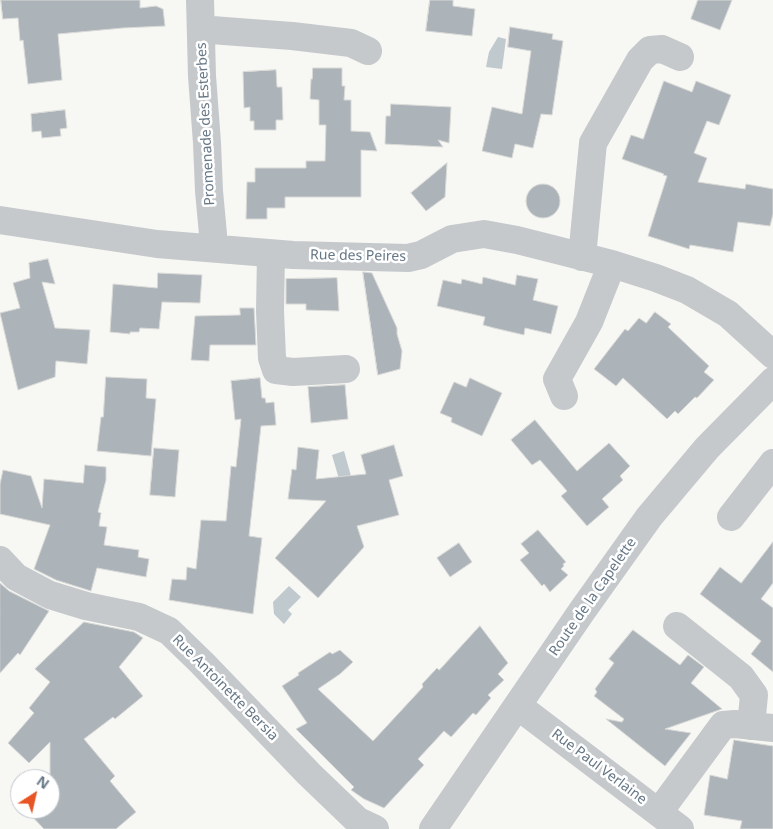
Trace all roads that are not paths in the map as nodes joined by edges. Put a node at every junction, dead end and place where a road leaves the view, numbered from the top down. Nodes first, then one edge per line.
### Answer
1 (200, 0) edge
2 (201, 29) junction
3 (368, 52) dead end
4 (680, 58) dead end
5 (0, 220) edge
6 (213, 248) junction
7 (272, 254) junction
8 (582, 257) junction
9 (612, 264) junction
10 (773, 355) edge
11 (346, 370) dead end
12 (773, 381) edge
13 (564, 396) dead end
14 (773, 463) edge
15 (730, 517) dead end
16 (0, 560) edge
17 (677, 626) dead end
18 (518, 706) junction
19 (762, 727) edge
20 (659, 812) junction
21 (375, 829) edge
22 (433, 829) edge
23 (680, 829) edge

1 - 2 street, Promenade des Esterbes
2 - 3 street
2 - 6 street, Promenade des Esterbes
4 - 8 street
5 - 6 street, Rue des Peires
6 - 7 street, Rue des Peires
7 - 8 street, Rue des Peires
7 - 11 street
8 - 9 street, Rue des Peires
9 - 10 street, Rue des Peires
9 - 13 street
12 - 18 street, Route de la Capelette
14 - 15 street
16 - 21 street, Rue Antoinette Bersia
17 - 19 street
18 - 20 street, Rue Paul Verlaine
18 - 22 street, Route de la Capelette
19 - 20 street
20 - 23 street, Rue Paul Verlaine

